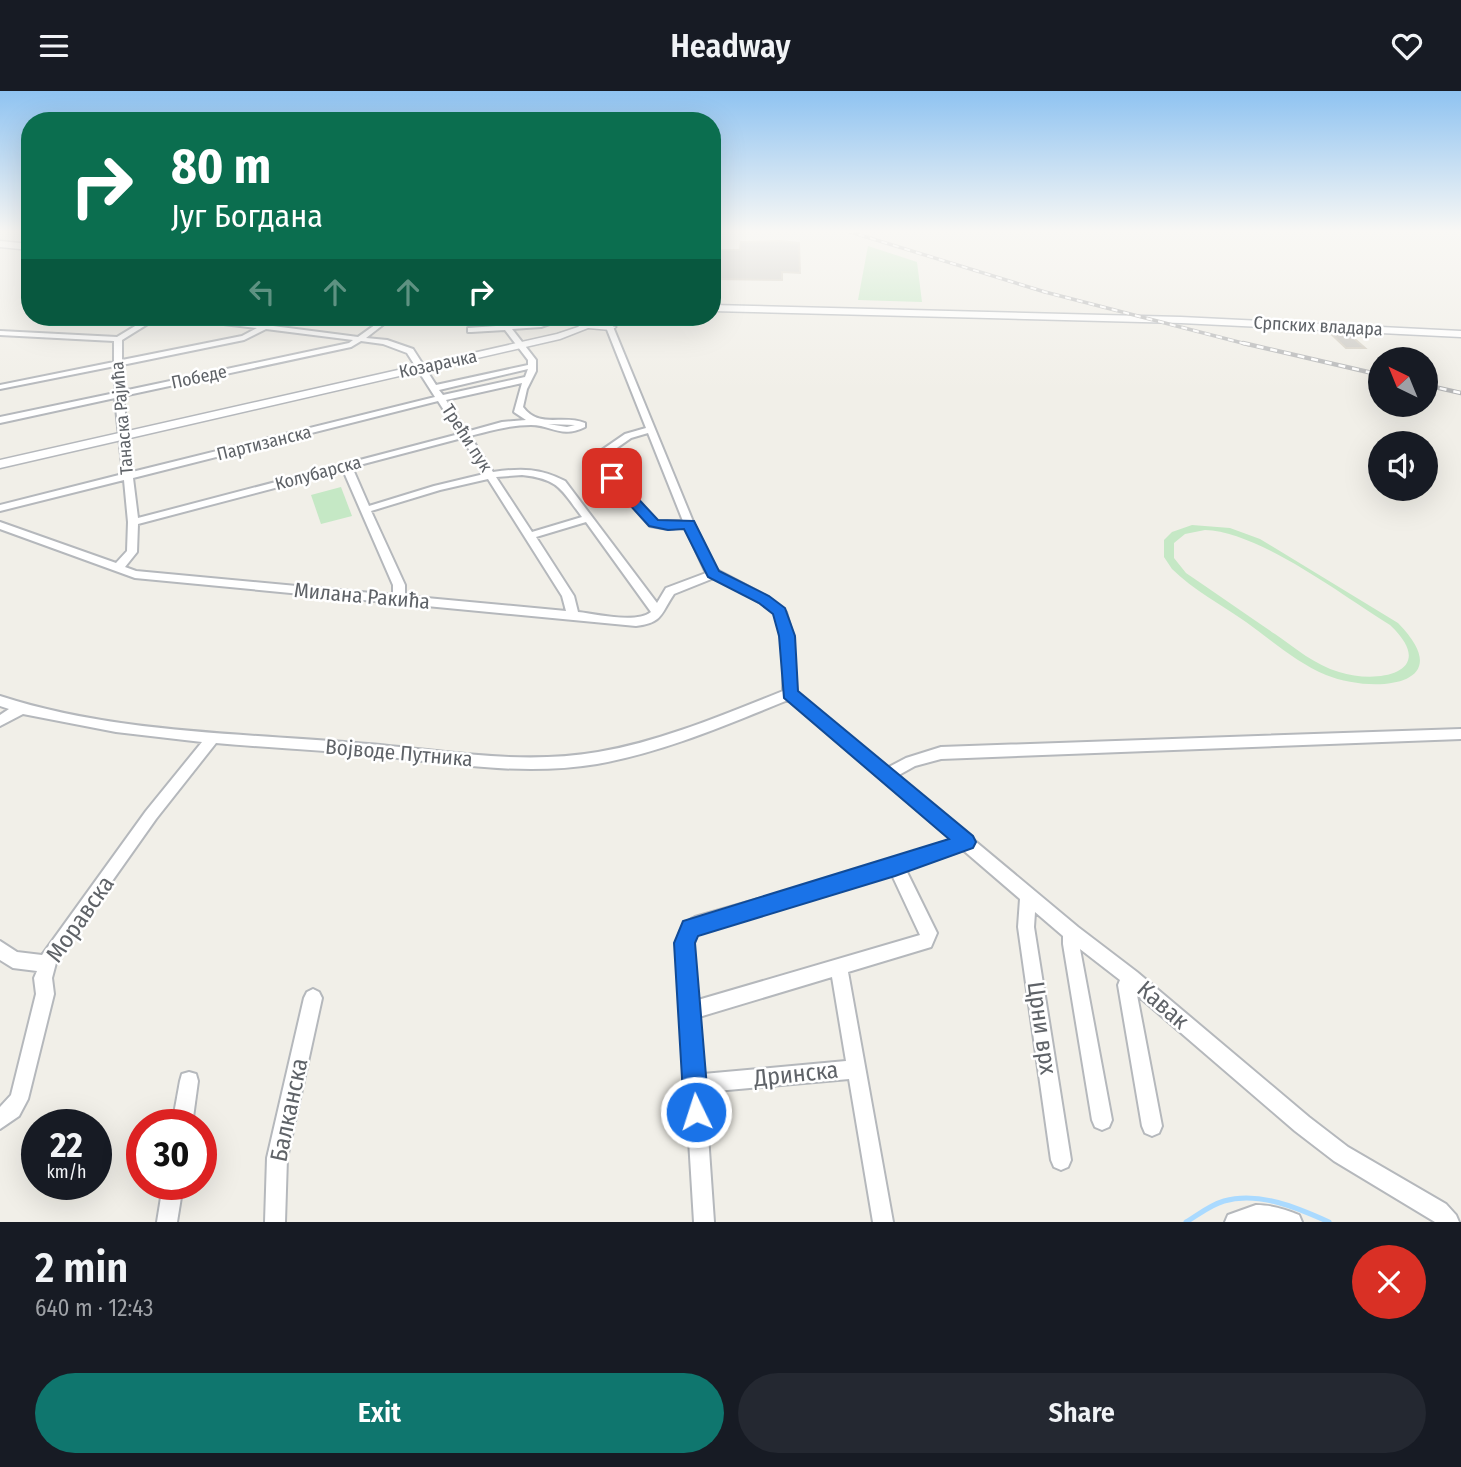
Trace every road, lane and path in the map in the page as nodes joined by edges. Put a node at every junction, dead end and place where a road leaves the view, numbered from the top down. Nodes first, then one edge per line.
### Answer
1 (721, 309) edge
2 (140, 326) edge
3 (267, 326) joint
4 (378, 326) edge
5 (524, 326) edge
6 (580, 326) edge
7 (611, 326) edge
8 (507, 327) junction
9 (471, 330) dead end
10 (0, 333) edge
11 (1461, 334) edge
12 (361, 338) junction
13 (118, 339) junction
14 (518, 343) junction
15 (116, 363) junction
16 (420, 365) junction
17 (532, 366) junction
18 (528, 379) junction
19 (0, 387) edge
20 (435, 388) junction
21 (119, 394) junction
22 (441, 398) junction
23 (519, 407) junction
24 (0, 420) edge
25 (502, 425) junction
26 (652, 429) junction
27 (122, 433) junction
28 (464, 434) junction
29 (0, 461) edge
30 (346, 465) junction
31 (490, 475) junction
32 (128, 478) junction
33 (0, 508) edge
34 (365, 510) junction
35 (589, 518) junction
36 (133, 522) junction
37 (689, 524) junction
38 (0, 525) edge
39 (529, 536) junction
40 (118, 568) junction
41 (713, 574) junction
42 (399, 600) junction
43 (658, 613) junction
44 (573, 616) junction
45 (790, 694) junction
46 (0, 701) edge
47 (20, 709) junction
48 (0, 721) edge
49 (1461, 734) edge
50 (212, 739) junction
51 (888, 774) junction
52 (966, 842) junction
53 (895, 867) junction
54 (1028, 896) junction
55 (1072, 933) junction
56 (0, 949) edge
57 (46, 964) junction
58 (839, 967) junction
59 (1131, 978) junction
60 (313, 998) dead end
61 (689, 1011) junction
62 (855, 1069) junction
63 (189, 1081) dead end
64 (695, 1084) junction
65 (185, 1109) edge
66 (0, 1119) edge
67 (1102, 1120) dead end
68 (1152, 1126) dead end
69 (1061, 1160) dead end
70 (171, 1200) edge
71 (1451, 1220) edge
72 (167, 1222) edge
73 (275, 1222) edge
74 (704, 1222) edge
75 (883, 1222) edge
76 (1235, 1222) edge
77 (1292, 1222) edge

1 - 11 main road, Српских владара
2 - 13 street
3 - 12 street, Трећи пук
3 - 15 street
4 - 12 street, Победе
5 - 8 street
6 - 14 street, Козарачка
7 - 26 street
8 - 9 street
8 - 14 street
10 - 13 street, Танаска Рајића
12 - 16 street, Трећи пук
12 - 21 street, Победе
13 - 15 street, Танаска Рајића
14 - 16 street, Козарачка
14 - 17 street
15 - 19 street
15 - 21 street, Танаска Рајића
16 - 20 street, Трећи пук
16 - 27 street, Козарачка
17 - 18 street
17 - 20 street
18 - 22 street, Партизанска
18 - 23 street
20 - 22 street, Трећи пук
21 - 24 street, Победе
21 - 27 street, Танаска Рајића
22 - 28 street, Трећи пук
22 - 32 street, Партизанска
23 - 25 street
23 - 25 street, Колубарска
25 - 28 street, Колубарска
26 - 37 street
26 - 37 street
27 - 29 street, Козарачка
27 - 32 street, Танаска Рајића
28 - 30 street, Колубарска
28 - 31 street, Трећи пук
30 - 34 street
30 - 36 street, Колубарска
31 - 34 street
31 - 35 street
31 - 39 street, Трећи пук
32 - 33 street, Партизанска
32 - 36 street, Танаска Рајића
34 - 42 street
35 - 39 street
35 - 43 street
36 - 40 street, Танаска Рајића
37 - 41 street
38 - 40 street, Милана Ракића
39 - 44 street, Трећи пук
40 - 42 street, Милана Ракића
41 - 43 street
41 - 45 street
42 - 44 street, Милана Ракића
43 - 44 street, Милана Ракића
45 - 50 street, Војводе Путника
45 - 51 street, Кавак
46 - 47 street, Војводе Путника
47 - 48 street
47 - 50 street, Војводе Путника
49 - 51 street
50 - 57 street, Моравска
51 - 52 street, Кавак
52 - 53 street
52 - 54 street, Кавак
53 - 58 street
53 - 61 street
54 - 55 street, Кавак
54 - 69 street, Црни врх
55 - 59 street, Кавак
55 - 67 street
56 - 57 street
57 - 66 street, Моравска
58 - 61 street
58 - 62 street, Дринска
59 - 68 street
59 - 71 street, Кавак
60 - 73 street, Балканска
61 - 64 street
62 - 64 street, Дринска
62 - 75 street, Дринска
63 - 65 street
64 - 74 street
70 - 72 street
76 - 77 street

